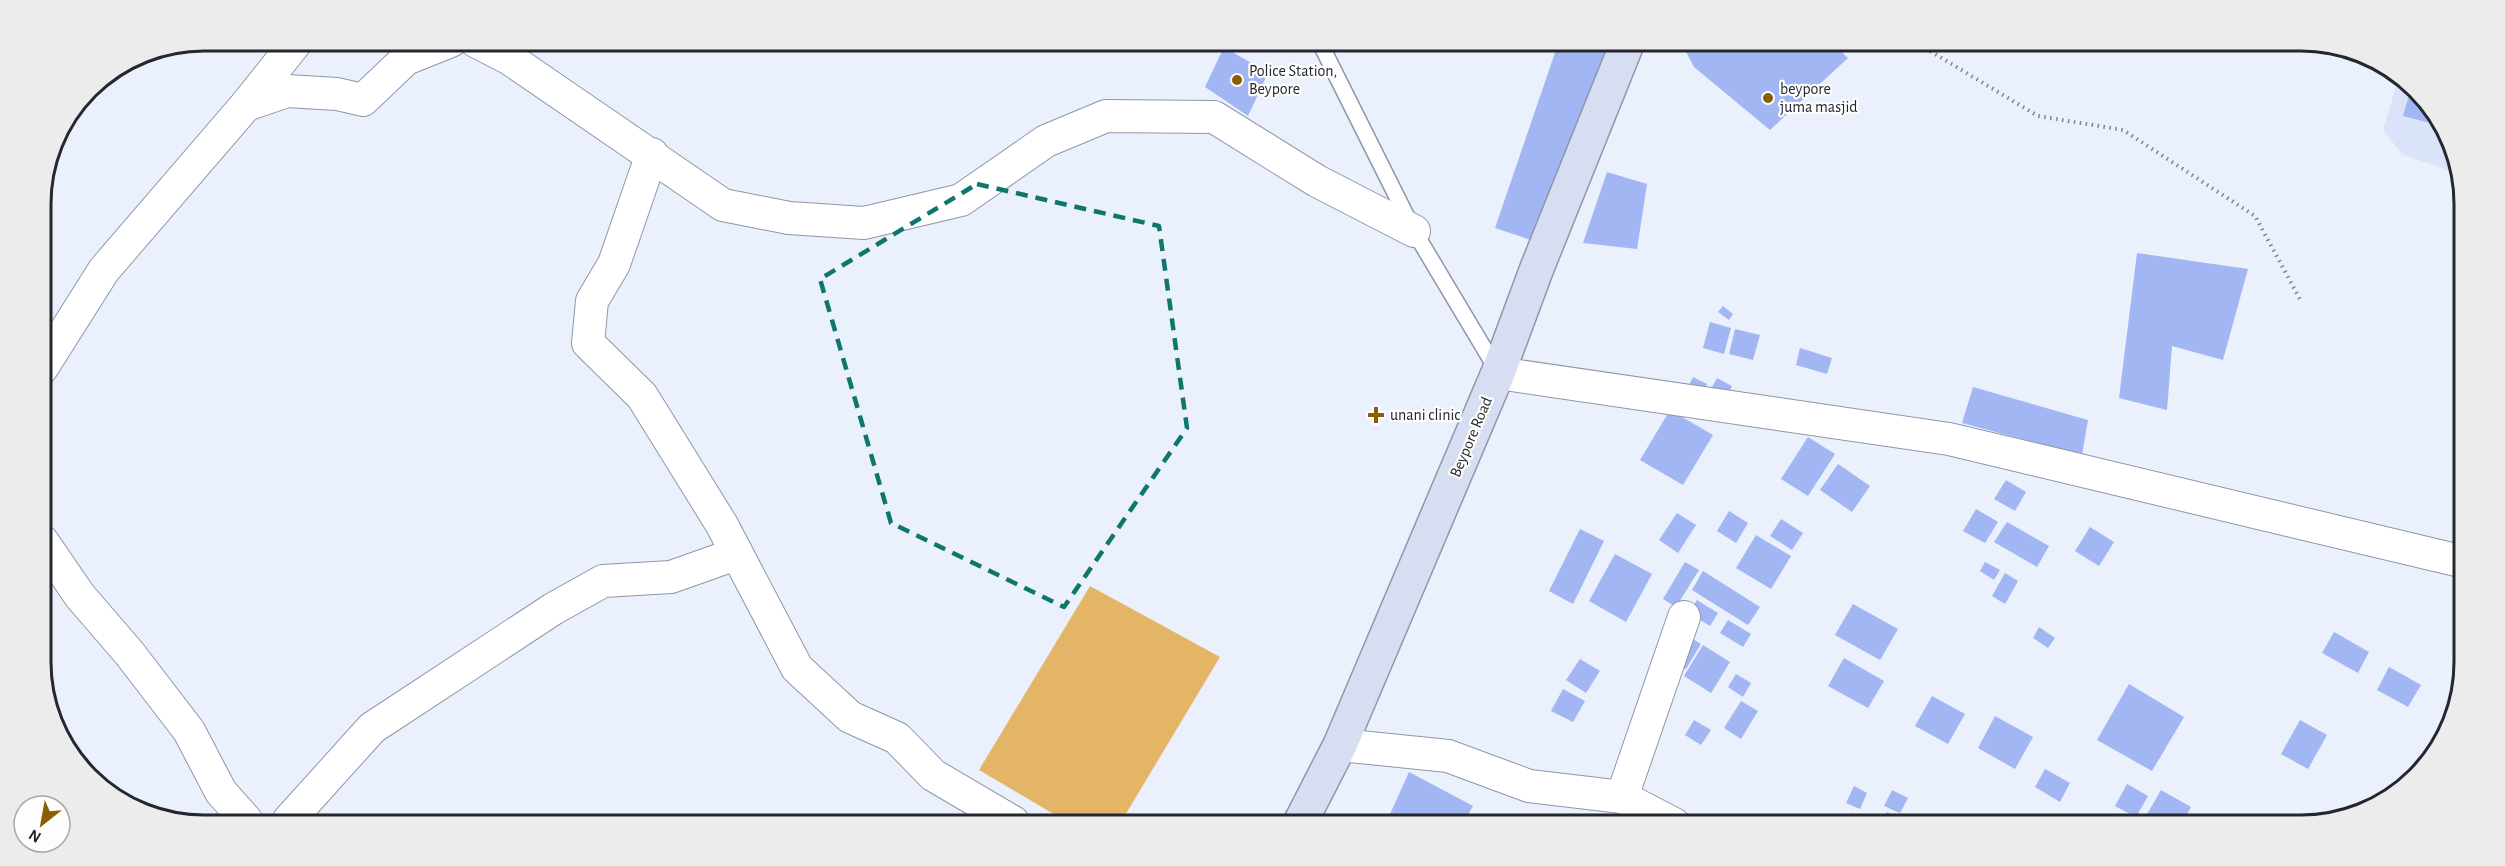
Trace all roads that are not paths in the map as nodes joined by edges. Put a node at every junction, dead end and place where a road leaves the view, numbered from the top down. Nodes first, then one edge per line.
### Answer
1 (289, 51) edge
2 (426, 51) edge
3 (494, 51) edge
4 (1324, 51) edge
5 (1624, 51) edge
6 (246, 105) junction
7 (652, 154) junction
8 (1414, 231) junction
9 (51, 354) edge
10 (1498, 373) junction
11 (51, 554) edge
12 (736, 554) junction
13 (2454, 560) edge
14 (1684, 617) dead end
15 (1340, 745) junction
16 (1622, 797) junction
17 (242, 815) edge
18 (294, 815) edge
19 (1001, 815) edge
20 (1304, 815) edge
21 (1657, 815) edge

1 - 6 street
2 - 6 street
3 - 7 street
4 - 8 lane
5 - 10 main road, Beypore Road
6 - 9 street
7 - 8 street
7 - 12 street
8 - 10 lane
10 - 13 street
10 - 15 main road, Beypore Road
11 - 17 street
12 - 18 street
12 - 19 street
14 - 16 street
15 - 16 street
15 - 20 main road, Beypore Road
16 - 21 street

